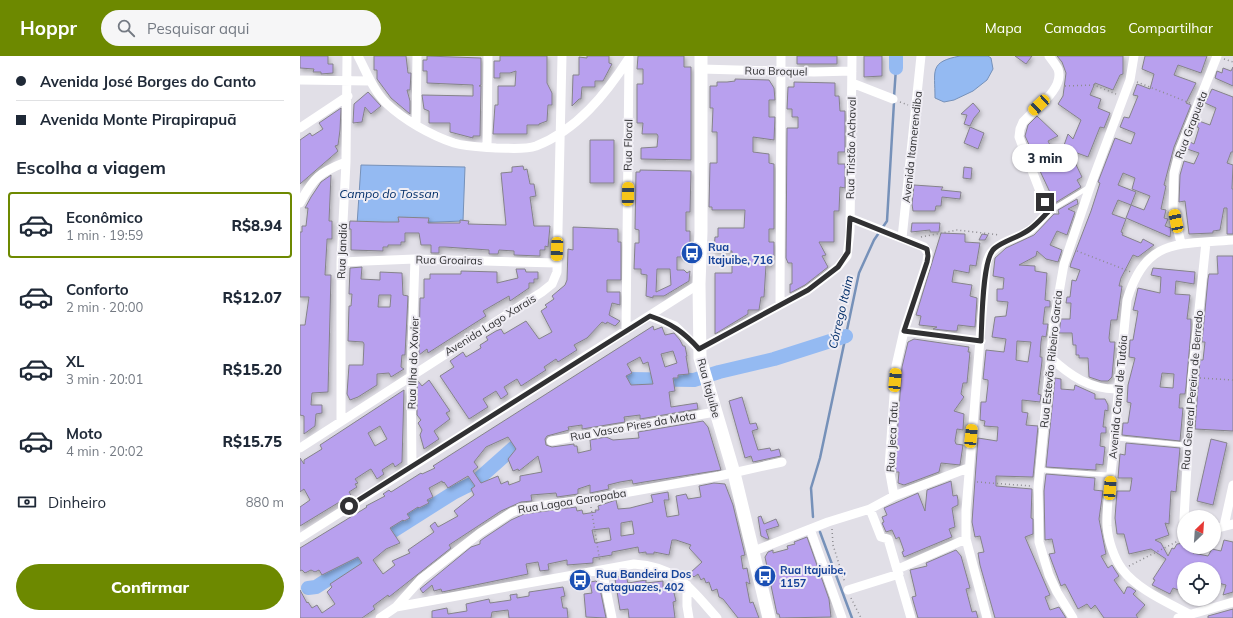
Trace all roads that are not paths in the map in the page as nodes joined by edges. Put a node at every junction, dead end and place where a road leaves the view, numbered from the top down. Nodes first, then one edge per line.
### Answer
1 (347, 56) edge
2 (358, 56) edge
3 (417, 56) edge
4 (488, 56) edge
5 (562, 56) edge
6 (701, 56) edge
7 (781, 56) edge
8 (852, 56) edge
9 (921, 56) edge
10 (1049, 56) edge
11 (1134, 56) edge
12 (1217, 56) edge
13 (630, 57) edge
14 (701, 69) junction
15 (852, 71) junction
16 (781, 72) junction
17 (300, 80) edge
18 (346, 81) junction
19 (370, 81) junction
20 (852, 83) junction
21 (348, 96) junction
22 (893, 99) dead end
23 (416, 125) junction
24 (300, 128) edge
25 (561, 134) junction
26 (487, 147) junction
27 (346, 162) junction
28 (1090, 187) junction
29 (300, 202) edge
30 (1048, 212) junction
31 (850, 218) junction
32 (904, 239) junction
33 (1233, 240) edge
34 (1206, 242) junction
35 (1181, 243) junction
36 (415, 259) junction
37 (341, 262) junction
38 (556, 263) junction
39 (699, 284) junction
40 (780, 304) junction
41 (650, 316) junction
42 (626, 331) junction
43 (904, 331) junction
44 (981, 341) junction
45 (699, 349) junction
46 (1050, 357) junction
47 (411, 375) junction
48 (1118, 389) junction
49 (715, 412) junction
50 (341, 421) junction
51 (1114, 438) junction
52 (551, 440) dead end
53 (1187, 445) junction
54 (300, 448) edge
55 (782, 462) dead end
56 (412, 466) junction
57 (968, 468) junction
58 (1040, 470) junction
59 (734, 472) junction
60 (1111, 475) junction
61 (1233, 485) edge
62 (894, 496) junction
63 (870, 509) junction
64 (1184, 510) edge
65 (1229, 525) edge
66 (811, 529) junction
67 (300, 538) edge
68 (966, 539) junction
69 (754, 551) junction
70 (602, 570) junction
71 (898, 571) junction
72 (687, 585) junction
73 (848, 590) road end
74 (1233, 602) edge
75 (396, 607) junction
76 (1189, 614) junction
77 (380, 618) edge
78 (612, 618) edge
79 (689, 618) edge
80 (718, 618) edge
81 (769, 618) edge
82 (842, 618) edge
83 (911, 618) edge
84 (987, 618) edge
85 (1074, 618) edge
86 (1178, 618) edge

1 - 18 street, Rua Jandiá
2 - 19 street
3 - 23 street
4 - 26 street
5 - 25 street, Avenida Lago Xarais
6 - 14 main road, Rua Itajuíbe
7 - 16 street
8 - 15 street, Rua Tristão Achaval
9 - 32 street, Avenida Itamerendiba
10 - 30 street
11 - 28 street, Rua Estevão Ribeiro Garcia
12 - 35 street, Rua Grapueta
13 - 25 street
13 - 42 street, Rua Floral
14 - 16 street, Rua Broquel
14 - 39 main road, Rua Itajuíbe
15 - 16 street, Rua Broquel
15 - 20 street, Rua Tristão Achaval
16 - 40 street
17 - 18 street
18 - 19 street
18 - 21 street, Rua Jandiá
19 - 23 street
20 - 22 street
20 - 31 street, Rua Tristão Achaval
21 - 24 street
21 - 27 street, Rua Jandiá
23 - 26 street
25 - 26 street
25 - 38 street, Avenida Lago Xarais
27 - 29 street
27 - 37 street, Rua Jandiá
28 - 30 lane
28 - 46 street, Rua Estevão Ribeiro Garcia
30 - 44 street
31 - 32 street, Rua Jeca Tatu
31 - 40 street, Rua Tristão Achaval
32 - 43 street, Rua Jeca Tatu
33 - 34 street, Avenida Canal de Tutóia
34 - 35 street, Avenida Canal de Tutóia
34 - 53 street, Rua General Pereira de Berredo
35 - 48 street, Avenida Canal de Tutóia
36 - 37 street, Rua Groairas
36 - 38 street, Rua Groairas
36 - 47 street, Rua Ilha do Xavier
37 - 50 street, Rua Jandiá
38 - 47 street, Avenida Lago Xarais
39 - 41 street
39 - 45 main road, Rua Itajuíbe
40 - 45 street, Rua Tristão Achaval
41 - 42 street
41 - 45 street
42 - 56 street
43 - 44 street
43 - 62 street, Rua Jeca Tatu
44 - 57 street
45 - 49 main road, Rua Itajuíbe
46 - 48 street
46 - 58 street, Rua Estevão Ribeiro Garcia
47 - 50 street, Avenida Lago Xarais
47 - 56 street, Rua Ilha do Xavier
48 - 51 street, Avenida Canal de Tutóia
49 - 52 street, Rua Vasco Pires da Mota
49 - 59 main road, Rua Itajuíbe
50 - 54 street, Avenida Lago Xarais
51 - 53 lane
51 - 60 street, Avenida Canal de Tutóia
53 - 64 street, Rua General Pereira de Berredo
55 - 59 street, Rua Lagoa Garopaba
56 - 67 street
57 - 62 street
57 - 68 street
58 - 60 lane
58 - 85 street, Rua Estevão Ribeiro Garcia
59 - 69 main road, Rua Itajuíbe
59 - 75 street, Rua Lagoa Garopaba
60 - 76 street, Avenida Canal de Tutóia
61 - 65 street
62 - 63 street
63 - 66 street
63 - 71 street
66 - 69 street
66 - 82 street
68 - 71 street
68 - 84 street
69 - 81 main road, Rua Itajuíbe
70 - 72 street
70 - 75 street
70 - 78 street
71 - 73 street
71 - 83 street
72 - 79 street
72 - 80 street
74 - 76 street
75 - 77 street
76 - 86 street

